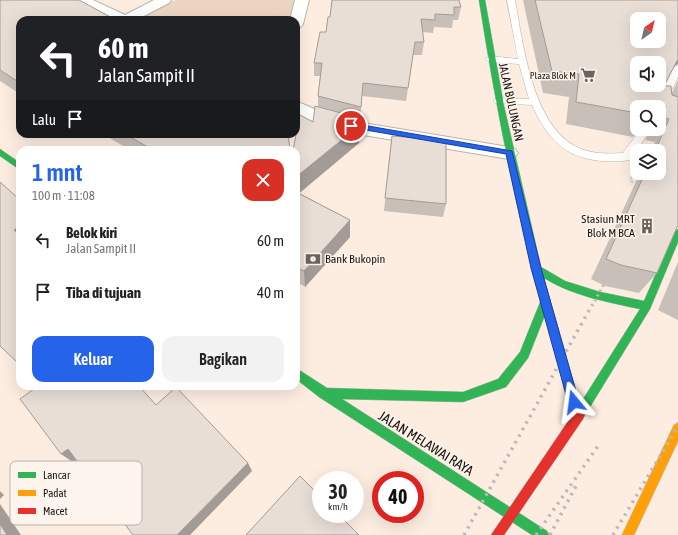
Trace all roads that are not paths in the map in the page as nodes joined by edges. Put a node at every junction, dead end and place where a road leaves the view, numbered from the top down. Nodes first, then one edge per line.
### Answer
1 (82, 0) edge
2 (164, 0) edge
3 (302, 0) edge
4 (482, 0) edge
5 (511, 0) edge
6 (116, 16) edge
7 (133, 16) edge
8 (298, 16) edge
9 (490, 58) junction
10 (524, 62) junction
11 (678, 68) edge
12 (662, 100) edge
13 (498, 101) junction
14 (534, 102) junction
15 (300, 108) edge
16 (641, 136) edge
17 (0, 152) edge
18 (509, 152) junction
19 (16, 164) edge
20 (678, 232) edge
21 (536, 268) junction
22 (545, 302) junction
23 (647, 306) junction
24 (300, 376) edge
25 (323, 393) junction
26 (578, 416) junction
27 (678, 429) edge
28 (511, 513) junction
29 (497, 535) edge
30 (543, 535) edge
31 (628, 535) edge

1 - 6 street
2 - 7 street
3 - 8 street
4 - 9 main road, JALAN BULUNGAN
5 - 10 lane
9 - 10 lane
9 - 13 main road, JALAN BULUNGAN
10 - 14 lane
11 - 12 lane
13 - 14 lane
13 - 18 main road, JALAN BULUNGAN
14 - 16 lane
15 - 18 street
17 - 19 main road
18 - 21 main road, JALAN BULUNGAN
20 - 23 main road
21 - 22 main road, JALAN BULUNGAN
21 - 23 main road
22 - 25 main road
22 - 26 main road, JALAN BULUNGAN
23 - 26 main road
24 - 25 main road, JALAN MELAWAI RAYA
25 - 28 main road, JALAN MELAWAI RAYA
26 - 28 main road
27 - 31 main road
28 - 29 main road
28 - 30 main road, JALAN MELAWAI RAYA

